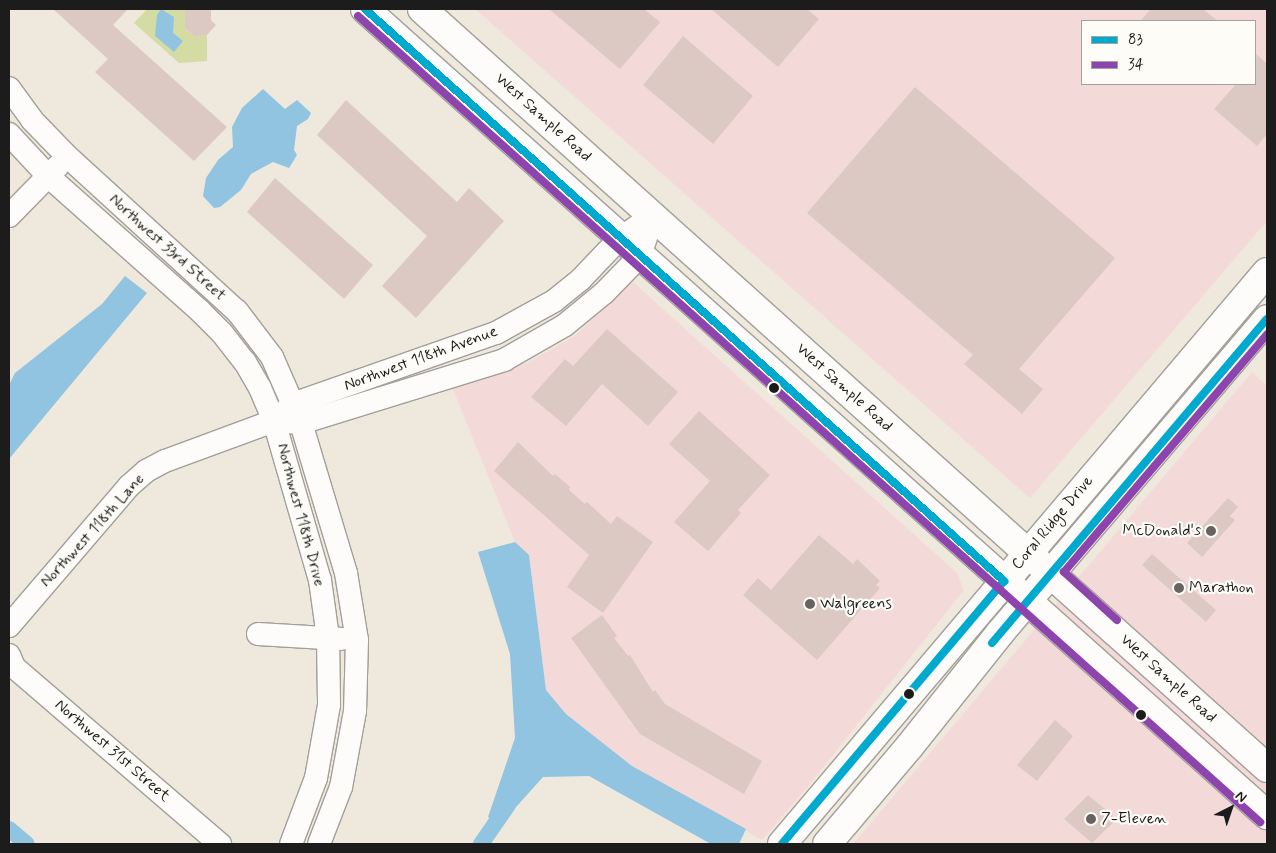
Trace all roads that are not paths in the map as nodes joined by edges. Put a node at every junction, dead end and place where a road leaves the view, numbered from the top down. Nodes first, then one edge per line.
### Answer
1 (365, 9) edge
2 (422, 9) edge
3 (9, 88) edge
4 (9, 134) edge
5 (67, 156) junction
6 (48, 176) junction
7 (9, 216) edge
8 (653, 216) junction
9 (620, 238) junction
10 (640, 256) junction
11 (1267, 272) edge
12 (1267, 319) edge
13 (297, 414) junction
14 (274, 421) junction
15 (1028, 553) junction
16 (1050, 573) junction
17 (1004, 581) junction
18 (1027, 602) junction
19 (9, 626) edge
20 (258, 634) dead end
21 (328, 638) junction
22 (357, 640) junction
23 (9, 655) edge
24 (1267, 768) edge
25 (1267, 816) edge
26 (220, 844) edge
27 (291, 844) edge
28 (319, 844) edge
29 (782, 844) edge
30 (827, 844) edge

1 - 9 main road
2 - 8 main road, West Sample Road
3 - 5 street, Northwest 33rd Street
4 - 6 street, Northwest 33rd Street
5 - 6 street
5 - 13 street, Northwest 33rd Street
6 - 7 street
6 - 14 street, Northwest 33rd Street
8 - 9 street, Northwest 118th Avenue
8 - 10 street, Northwest 118th Avenue
8 - 15 main road, West Sample Road
9 - 10 main road
9 - 13 street, Northwest 118th Avenue
10 - 13 street, Northwest 118th Avenue
10 - 17 main road
11 - 15 main road, Coral Ridge Drive
12 - 16 main road, Coral Ridge Drive
13 - 14 street, Northwest 118th Avenue
13 - 22 street, Northwest 118th Drive
14 - 19 street, Northwest 118th Lane
14 - 21 street, Northwest 118th Drive
15 - 16 main road, West Sample Road
15 - 17 main road, Coral Ridge Drive
16 - 18 main road, Coral Ridge Drive
16 - 24 main road, West Sample Road
17 - 18 main road
17 - 29 main road, Coral Ridge Drive
18 - 25 main road
18 - 30 main road, Coral Ridge Drive
20 - 21 street
21 - 22 street
21 - 27 street, Northwest 118th Drive
22 - 28 street, Northwest 118th Drive
23 - 26 street, Northwest 31st Street

